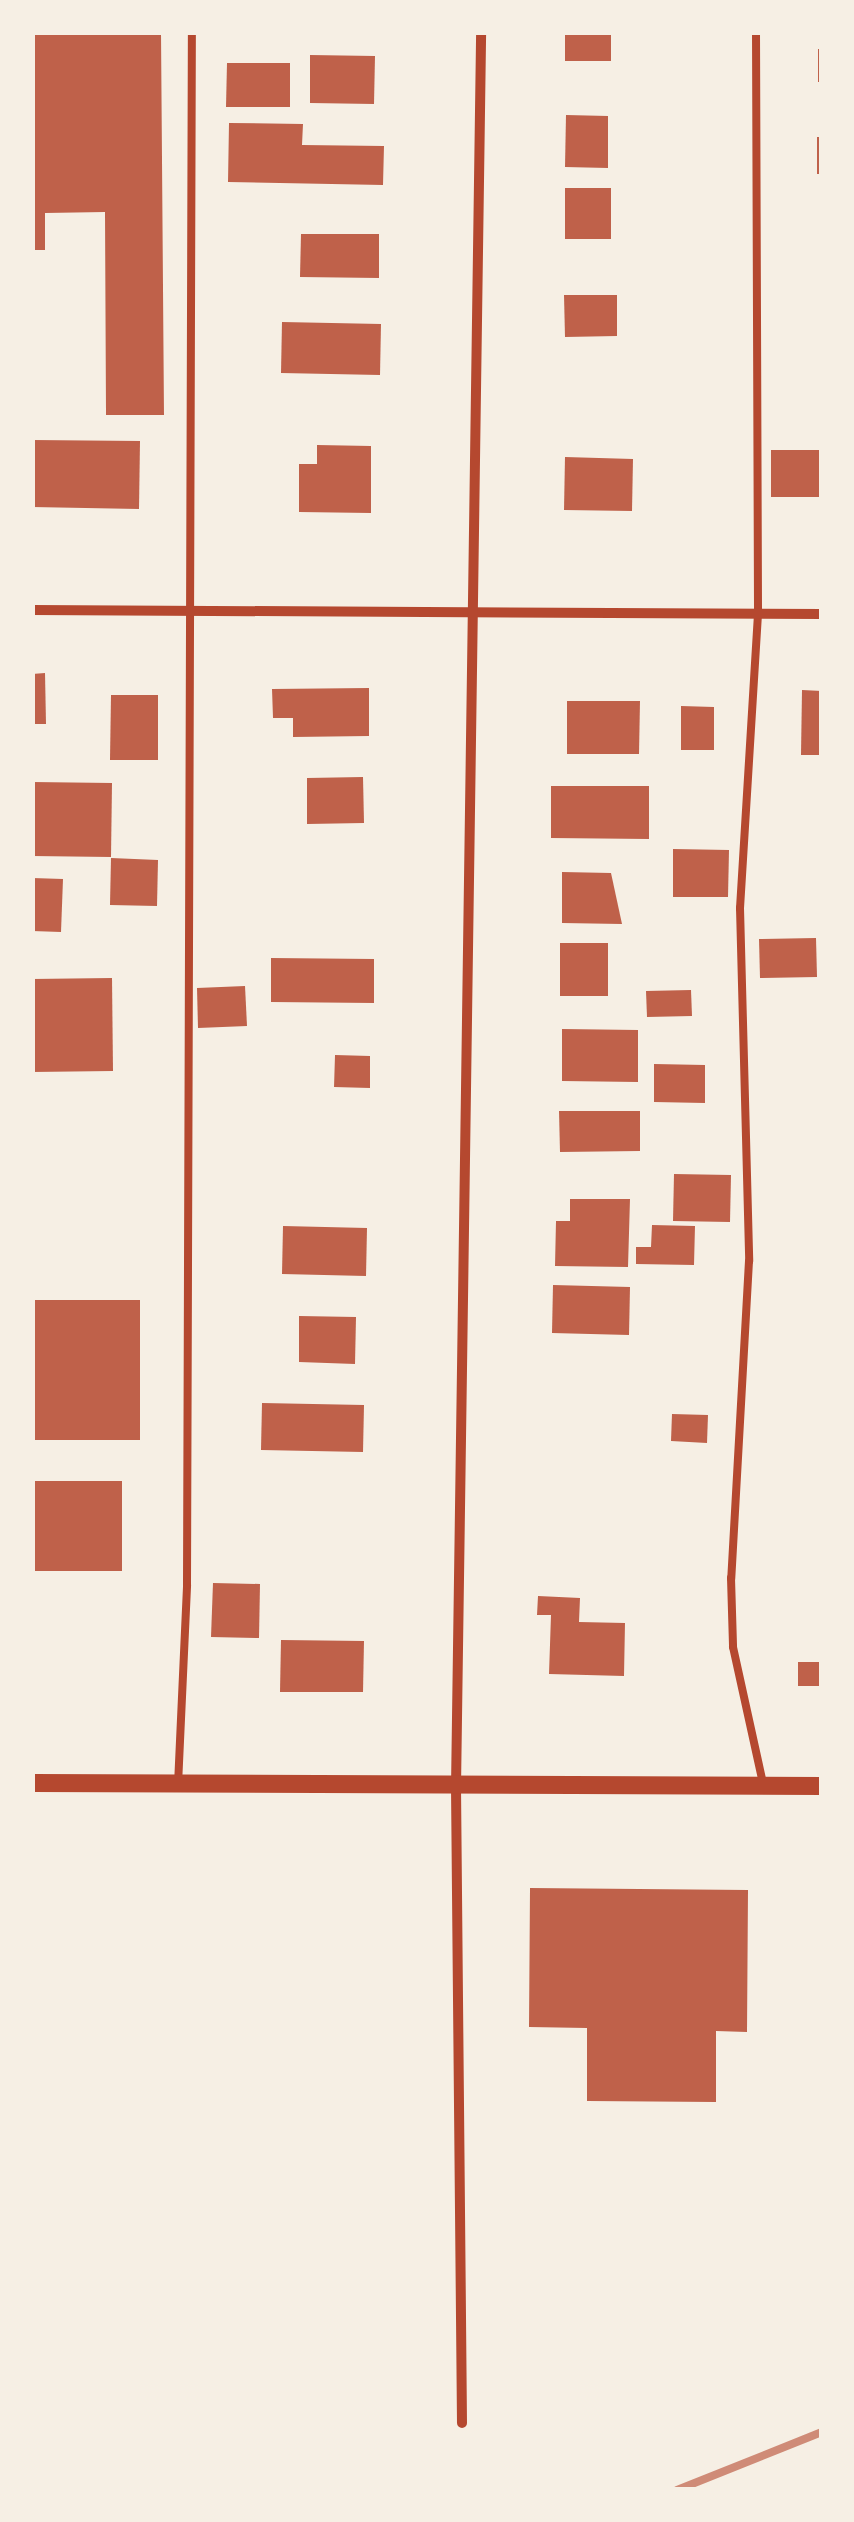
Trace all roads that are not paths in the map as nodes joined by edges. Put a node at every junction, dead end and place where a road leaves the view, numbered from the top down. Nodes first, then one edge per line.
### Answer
1 (192, 32) edge
2 (481, 32) edge
3 (756, 32) edge
4 (32, 610) edge
5 (191, 611) junction
6 (474, 612) junction
7 (758, 614) junction
8 (822, 614) edge
9 (32, 1783) edge
10 (178, 1785) junction
11 (822, 1786) edge
12 (764, 1787) junction
13 (456, 1788) junction
14 (462, 2422) dead end

1 - 5 lane
2 - 6 street
3 - 7 lane
4 - 5 street
5 - 6 street
5 - 10 lane
6 - 7 street
6 - 13 street
7 - 8 street
7 - 12 lane
9 - 10 street
10 - 13 street
11 - 12 street
12 - 13 street
13 - 14 street

